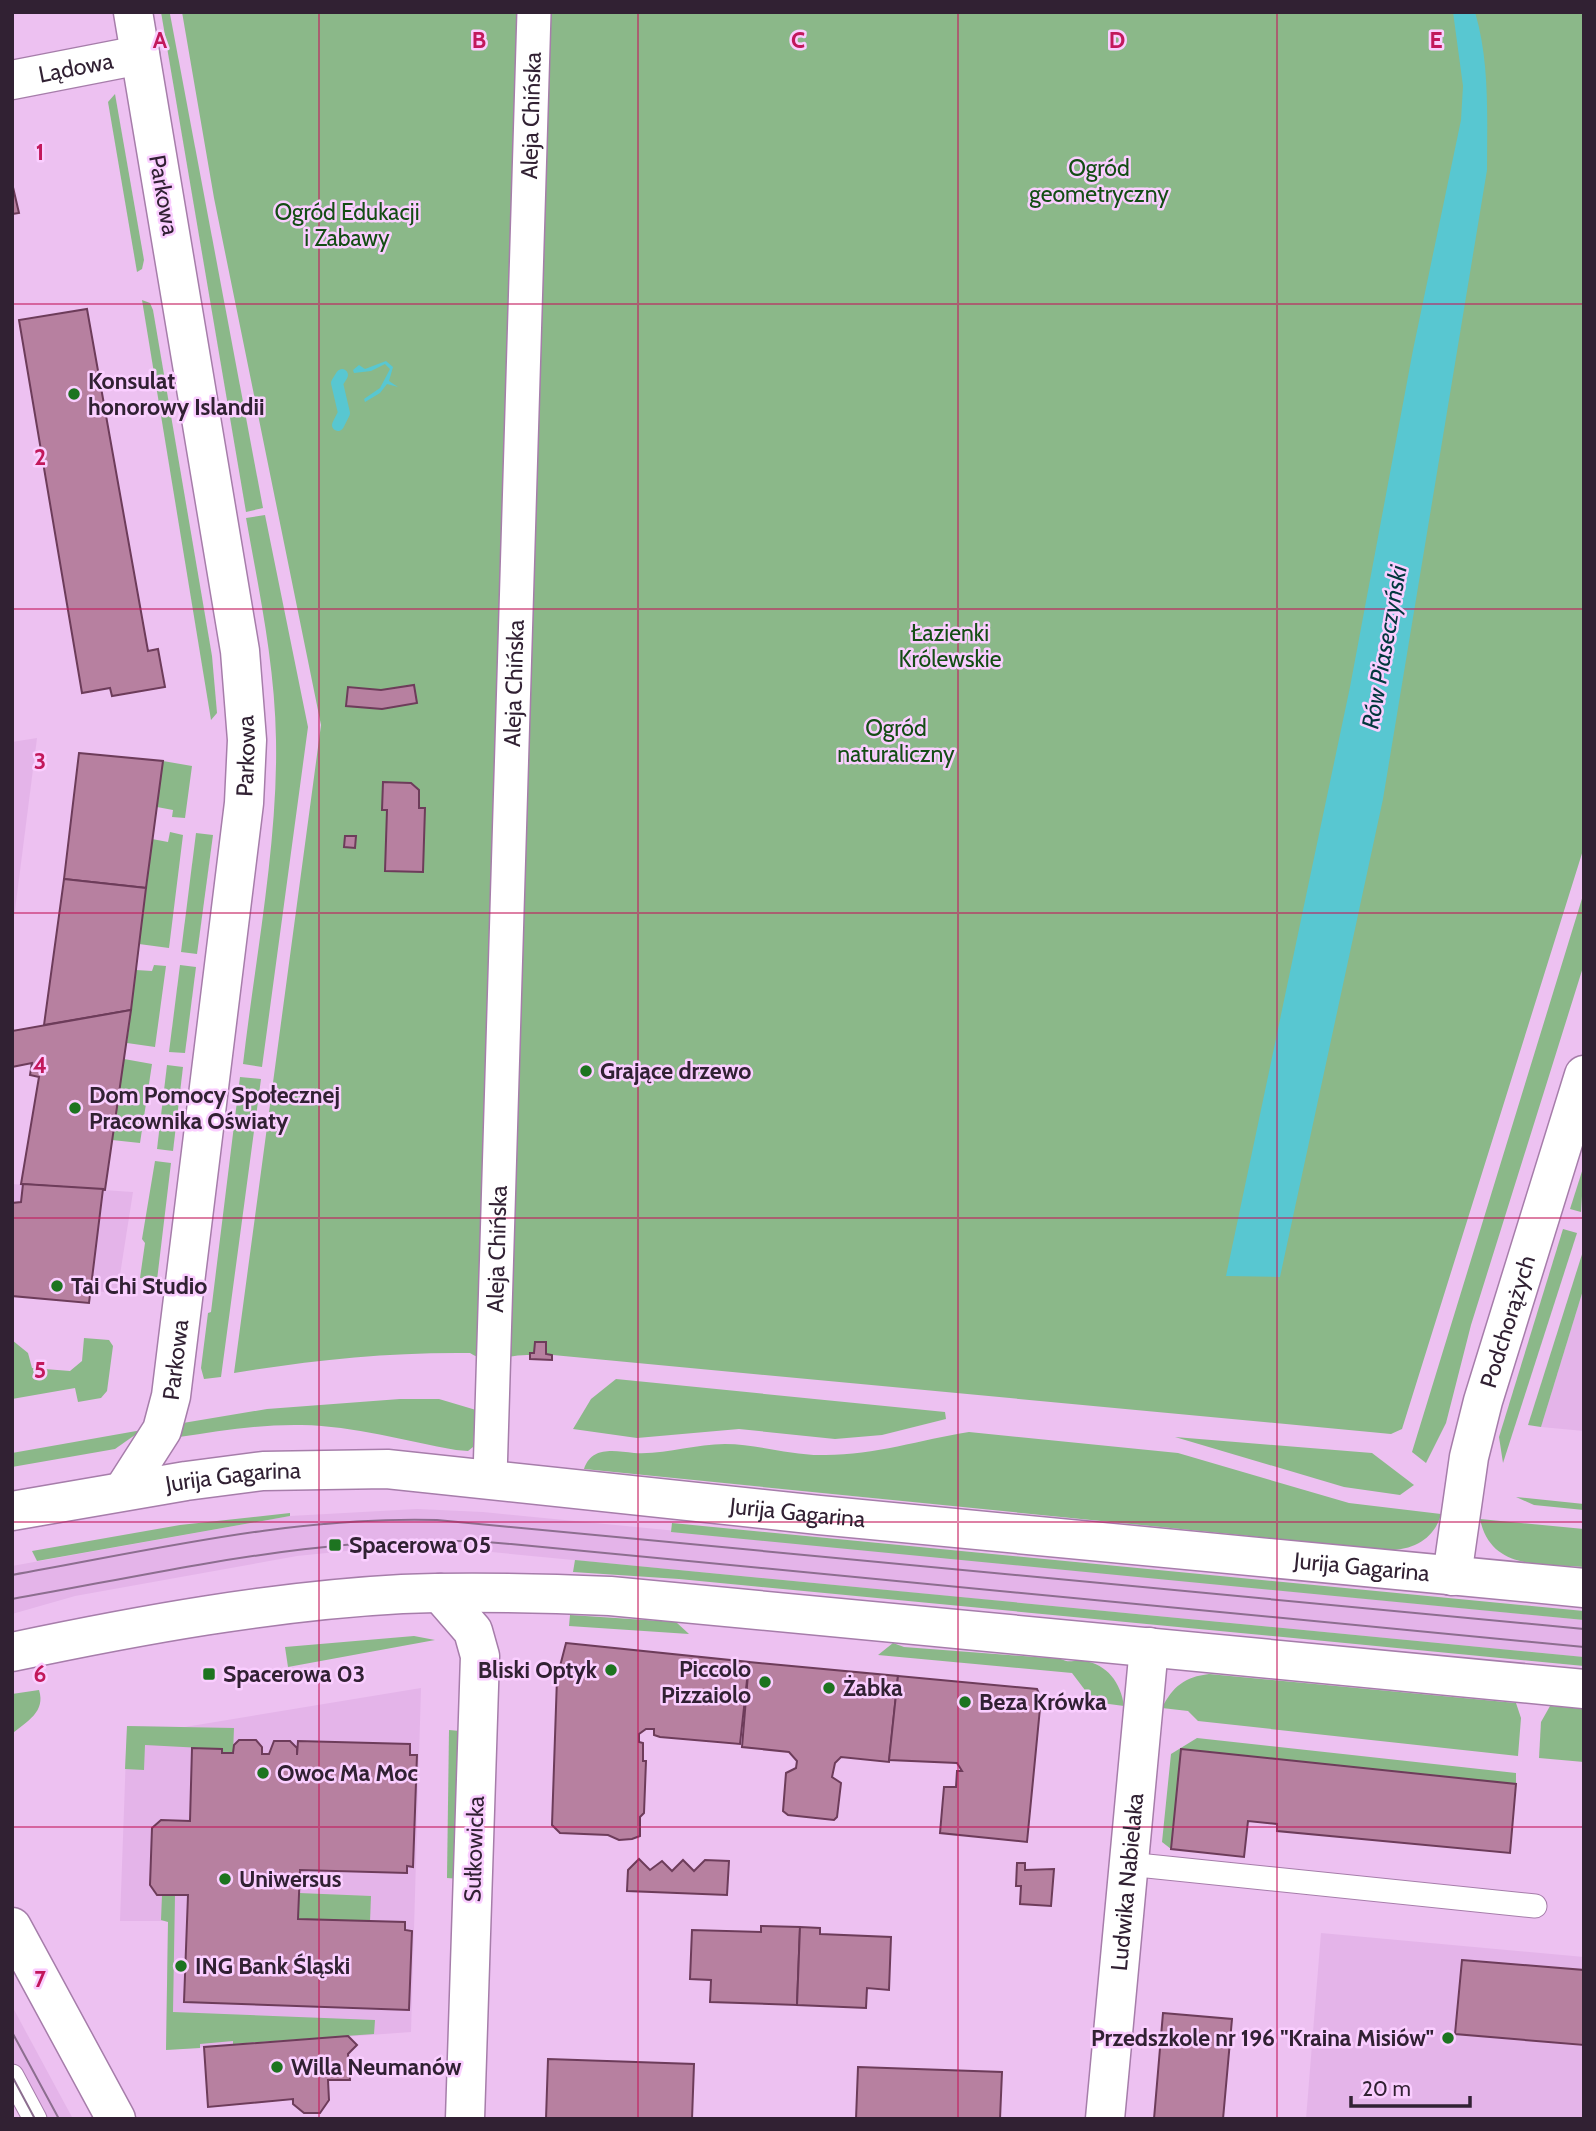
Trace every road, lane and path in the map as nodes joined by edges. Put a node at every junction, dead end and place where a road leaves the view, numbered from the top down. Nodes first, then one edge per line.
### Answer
1 (133, 12) edge
2 (534, 12) edge
3 (140, 55) junction
4 (12, 80) edge
5 (1584, 1075) edge
6 (490, 1477) junction
7 (123, 1491) junction
8 (12, 1511) edge
9 (1452, 1576) junction
10 (1584, 1588) edge
11 (440, 1593) junction
12 (1149, 1647) junction
13 (12, 1652) edge
14 (1584, 1689) edge
15 (1128, 1864) junction
16 (1535, 1906) dead end
17 (12, 1927) edge
18 (12, 2076) edge
19 (36, 2119) edge
20 (116, 2119) edge
21 (465, 2119) edge
22 (1105, 2119) edge

1 - 3 main road, Parkowa
2 - 6 street, Aleja Chińska
3 - 4 main road, Lądowa
3 - 7 main road, Parkowa
5 - 9 main road, Podchorążych
6 - 7 main road, Jurija Gagarina
6 - 9 main road, Jurija Gagarina
7 - 8 main road, Jurija Gagarina
9 - 10 main road, Jurija Gagarina
11 - 12 main road
11 - 13 main road
11 - 21 main road, Sułkowicka
12 - 14 main road
12 - 15 main road, Ludwika Nabielaka
15 - 16 lane
15 - 22 main road, Ludwika Nabielaka
17 - 20 main road
18 - 19 lane

